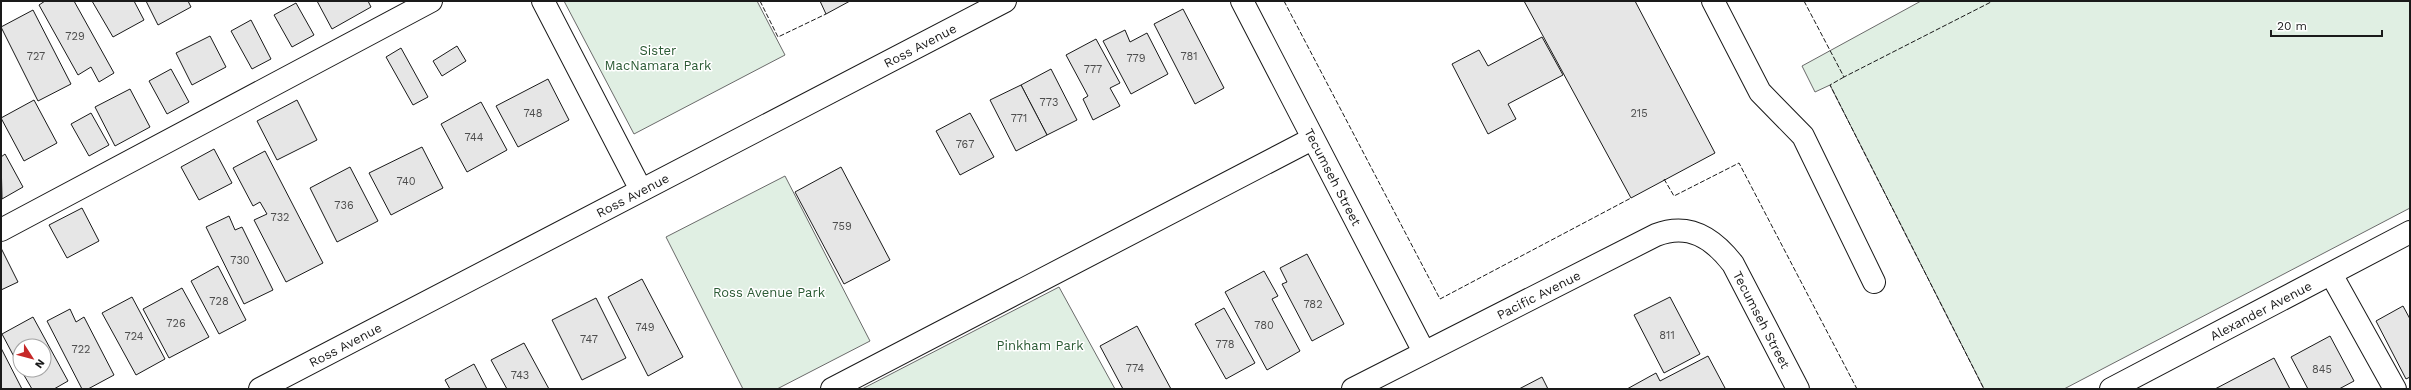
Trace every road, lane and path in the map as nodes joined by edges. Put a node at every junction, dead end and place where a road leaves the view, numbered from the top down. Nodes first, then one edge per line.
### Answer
1 (431, 1) edge
2 (543, 1) edge
3 (1005, 1) edge
4 (1242, 1) edge
5 (1713, 1) edge
6 (1312, 138) junction
7 (641, 190) junction
8 (1, 230) edge
9 (2410, 232) edge
10 (1724, 253) joint
11 (2331, 274) junction
12 (1874, 282) dead end
13 (1424, 352) junction
14 (2140, 382) edge
15 (260, 389) edge
16 (832, 389) edge
17 (1353, 389) edge
18 (1798, 389) edge
19 (2111, 389) edge
20 (2395, 389) edge

1 - 8 street
2 - 7 street
3 - 7 street, Ross Avenue
4 - 6 street, Tecumseh Street
5 - 12 street
6 - 13 street, Tecumseh Street
6 - 16 street
7 - 15 street, Ross Avenue
9 - 11 street, Alexander Avenue
10 - 13 street, Pacific Avenue
10 - 18 street, Tecumseh Street
11 - 14 street, Alexander Avenue
11 - 20 street
13 - 17 street, Pacific Avenue
14 - 19 street, Alexander Avenue

